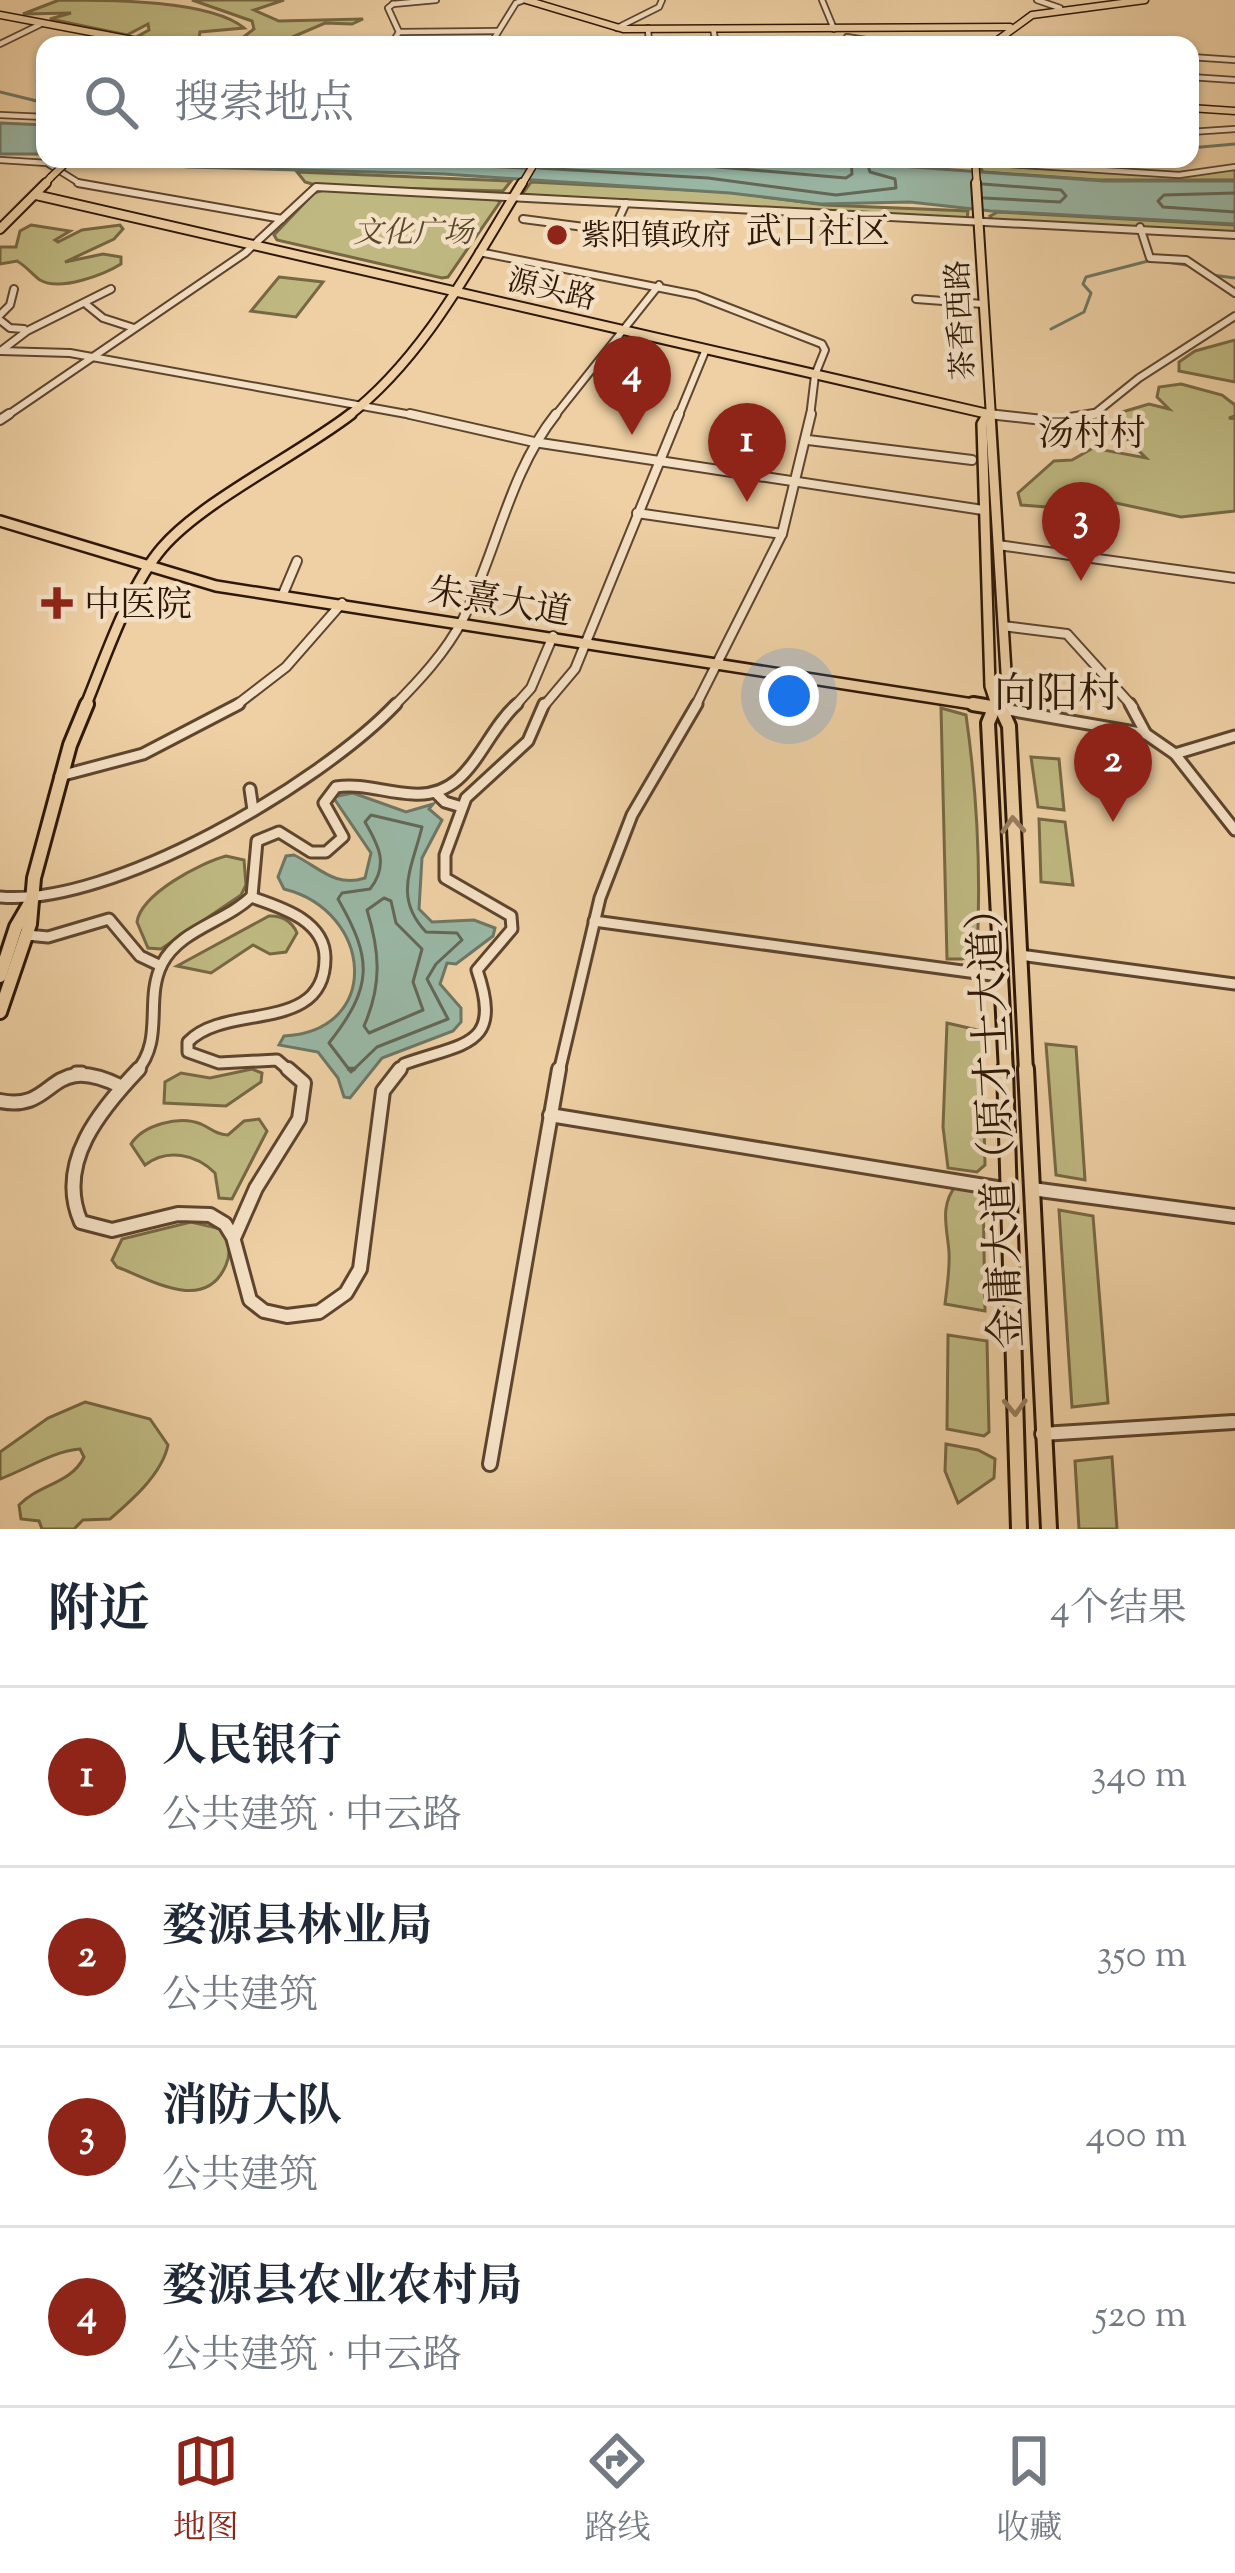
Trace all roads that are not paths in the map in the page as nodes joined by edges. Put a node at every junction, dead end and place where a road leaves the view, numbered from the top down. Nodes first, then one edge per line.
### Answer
1 (417, 0) edge
2 (436, 0) edge
3 (528, 0) edge
4 (662, 0) edge
5 (822, 0) edge
6 (1037, 0) edge
7 (1145, 0) edge
8 (393, 4) junction
9 (1060, 8) junction
10 (1032, 15) junction
11 (0, 16) edge
12 (40, 25) junction
13 (602, 26) junction
14 (986, 27) junction
15 (617, 28) junction
16 (648, 28) junction
17 (833, 28) junction
18 (713, 29) junction
19 (1008, 29) junction
20 (498, 31) junction
21 (399, 32) junction
22 (103, 36) edge
23 (397, 36) edge
24 (495, 36) edge
25 (612, 36) edge
26 (613, 36) edge
27 (648, 36) edge
28 (714, 36) edge
29 (1002, 36) edge
30 (0, 44) edge
31 (1199, 59) edge
32 (1235, 61) edge
33 (1199, 78) edge
34 (1235, 80) edge
35 (1199, 109) edge
36 (1235, 112) edge
37 (0, 115) edge
38 (36, 117) edge
39 (1235, 129) edge
40 (1199, 131) edge
41 (0, 160) edge
42 (36, 162) edge
43 (1235, 167) edge
44 (55, 168) edge
45 (61, 168) edge
46 (532, 168) edge
47 (975, 168) edge
48 (1082, 168) edge
49 (518, 191) junction
50 (36, 195) junction
51 (626, 203) junction
52 (282, 219) junction
53 (523, 219) dead end
54 (977, 224) junction
55 (1139, 227) junction
56 (0, 230) edge
57 (578, 230) dead end
58 (608, 230) junction
59 (1235, 235) edge
60 (257, 244) junction
61 (478, 252) junction
62 (659, 285) junction
63 (14, 289) dead end
64 (111, 289) dead end
65 (455, 292) junction
66 (1235, 293) edge
67 (916, 299) dead end
68 (983, 304) junction
69 (88, 305) junction
70 (1235, 316) edge
71 (0, 318) edge
72 (134, 328) junction
73 (24, 329) junction
74 (622, 329) junction
75 (706, 349) junction
76 (1, 350) edge
77 (93, 358) junction
78 (815, 375) junction
79 (367, 404) junction
80 (988, 414) junction
81 (0, 419) edge
82 (808, 440) junction
83 (534, 442) junction
84 (972, 460) dead end
85 (657, 461) junction
86 (798, 481) junction
87 (983, 510) junction
88 (637, 513) junction
89 (0, 521) edge
90 (782, 534) junction
91 (998, 545) junction
92 (297, 561) dead end
93 (149, 568) junction
94 (1235, 578) edge
95 (283, 594) junction
96 (342, 603) junction
97 (462, 621) junction
98 (1003, 626) junction
99 (553, 636) junction
100 (587, 641) junction
101 (718, 663) junction
102 (997, 708) junction
103 (1146, 734) junction
104 (1235, 736) edge
105 (1175, 754) junction
106 (61, 776) junction
107 (250, 789) dead end
108 (436, 793) junction
109 (462, 807) junction
110 (253, 810) junction
111 (1235, 830) edge
112 (0, 897) edge
113 (250, 897) junction
114 (32, 900) junction
115 (594, 922) junction
116 (27, 935) junction
117 (1020, 956) junction
118 (161, 966) junction
119 (0, 976) edge
120 (999, 976) junction
121 (1235, 984) edge
122 (0, 1012) edge
123 (120, 1086) junction
124 (0, 1101) edge
125 (550, 1114) junction
126 (1032, 1189) junction
127 (1009, 1190) junction
128 (1235, 1216) edge
129 (234, 1238) junction
130 (1233, 1422) edge
131 (1042, 1434) junction
132 (490, 1464) dead end
133 (1019, 1529) edge
134 (1048, 1529) edge

1 - 8 street
2 - 8 street
3 - 13 main road
3 - 15 main road
3 - 20 street
4 - 15 street
5 - 17 street
6 - 9 street
7 - 9 main road
8 - 21 street
9 - 10 main road
10 - 14 main road
10 - 19 main road
11 - 12 main road
12 - 22 main road
12 - 30 street
13 - 15 main road
13 - 25 main road
14 - 17 main road
14 - 19 main road
15 - 16 main road
15 - 26 main road
16 - 18 main road
16 - 27 street
17 - 18 main road
18 - 28 street
19 - 29 main road
20 - 21 street
20 - 24 street
21 - 23 street
31 - 32 street
33 - 34 street
35 - 36 main road
37 - 38 street
39 - 40 street
41 - 42 street
43 - 48 street
44 - 52 street
45 - 50 main road, bridge
46 - 49 main road
47 - 54 main road, 茶香西路
49 - 51 street
49 - 52 street
49 - 61 main road
50 - 56 main road
50 - 60 main road, 源头路
51 - 54 street
51 - 58 street
52 - 60 street
53 - 58 street
54 - 55 street
54 - 68 main road, 茶香西路
55 - 59 street
55 - 66 street
57 - 58 street
60 - 65 main road, 源头路
60 - 72 street
61 - 62 street
61 - 65 main road
62 - 74 street
62 - 78 street
63 - 71 street
64 - 69 street
65 - 74 main road, 源头路
65 - 79 main road
67 - 68 street
68 - 80 main road, 茶香西路
69 - 72 street
69 - 73 street
70 - 80 street
71 - 73 street
72 - 77 street
73 - 76 street
74 - 75 main road, 源头路
74 - 83 street
75 - 78 main road, 源头路
75 - 85 street
76 - 77 street
77 - 79 street
77 - 81 street
78 - 80 main road, 源头路
78 - 82 street
79 - 83 street
79 - 93 main road
80 - 87 main road, 金庸大道（原才士大道）
80 - 91 main road, 金庸大道（原才士大道）
82 - 84 street
82 - 86 street
83 - 85 street
83 - 97 street
85 - 86 street
85 - 88 street
86 - 87 street
86 - 90 street
87 - 102 main road, 金庸大道（原才士大道）
88 - 90 street
88 - 100 street
89 - 93 main road, 朱熹大道
90 - 101 street
91 - 94 street
91 - 98 main road, 金庸大道（原才士大道）
92 - 95 street
93 - 95 main road, 朱熹大道
93 - 106 main road
95 - 96 main road, 朱熹大道
96 - 97 main road, 朱熹大道
96 - 106 street
97 - 99 main road, 朱熹大道
97 - 110 street
98 - 102 main road, 金庸大道（原才士大道）
98 - 103 street
99 - 100 main road, 朱熹大道
99 - 108 street
100 - 101 main road, 朱熹大道
100 - 109 street
101 - 102 main road, 朱熹大道
101 - 115 street
102 - 103 street
117 -> 102 main road, 金庸大道（原才士大道）
102 - 120 main road, 金庸大道（原才士大道）
103 - 105 street
104 - 105 street
105 - 111 street
106 - 114 main road
107 - 110 street
108 - 109 street
108 - 113 street
109 - 129 street
110 - 114 street
112 - 114 street
113 - 118 street
113 - 129 street
114 - 116 main road
114 - 119 main road
115 - 120 street
115 - 125 street
116 - 118 street
116 - 122 main road
117 - 121 street
117 - 126 main road, 金庸大道（原才士大道）
118 - 123 street
120 - 127 main road, 金庸大道（原才士大道）
123 - 124 street
123 - 129 street
125 - 127 street
125 - 132 street
126 - 128 street
126 - 131 main road, 金庸大道（原才士大道）
127 -> 133 main road, 金庸大道（原才士大道）
130 - 131 street
131 - 134 main road, 金庸大道（原才士大道）

